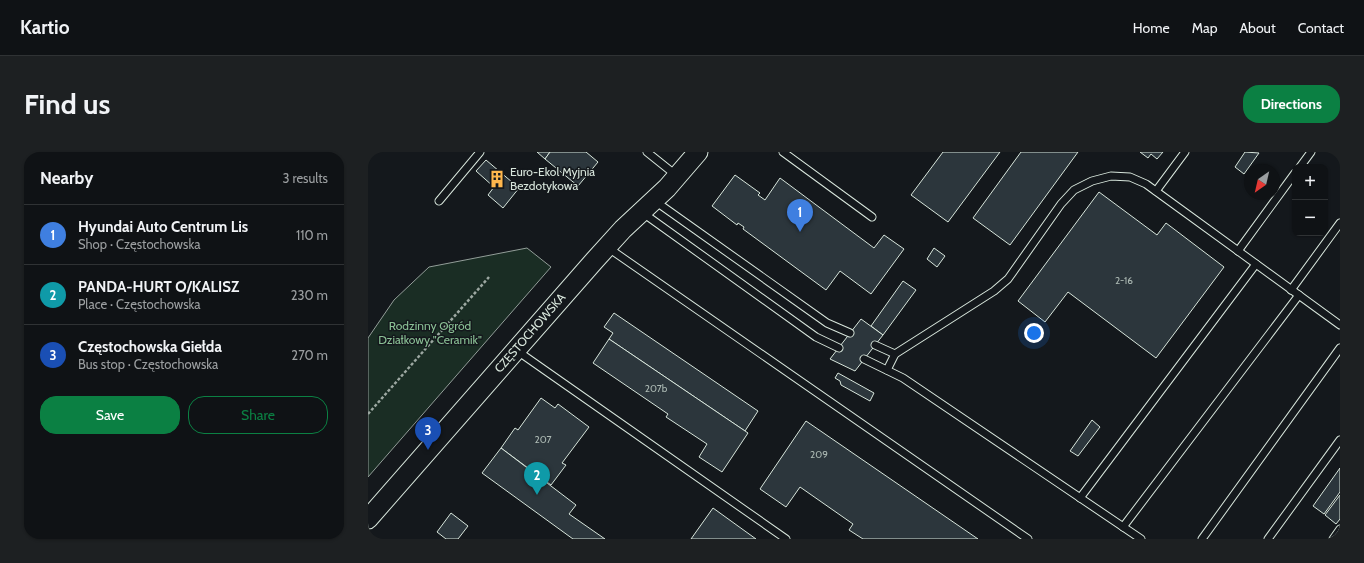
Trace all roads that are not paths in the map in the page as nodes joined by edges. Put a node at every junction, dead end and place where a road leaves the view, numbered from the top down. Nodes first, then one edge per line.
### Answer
1 (480, 152) edge
2 (647, 152) edge
3 (698, 152) edge
4 (783, 152) edge
5 (1185, 152) edge
6 (1311, 152) edge
7 (1302, 164) edge
8 (677, 176) junction
9 (1292, 177) edge
10 (1156, 191) junction
11 (439, 202) dead end
12 (647, 206) junction
13 (872, 217) dead end
14 (1340, 223) edge
15 (607, 246) junction
16 (1238, 251) junction
17 (1256, 264) junction
18 (1292, 290) junction
19 (1299, 295) junction
20 (1340, 325) edge
21 (850, 333) dead end
22 (875, 345) dead end
23 (839, 348) dead end
24 (1340, 348) edge
25 (516, 350) junction
26 (895, 354) junction
27 (864, 359) dead end
28 (887, 370) junction
29 (1340, 440) edge
30 (1080, 498) junction
31 (368, 519) edge
32 (1123, 527) junction
33 (1340, 530) edge
34 (786, 539) edge
35 (1028, 539) edge
36 (1141, 539) edge
37 (1202, 539) edge
38 (1268, 539) edge
39 (1333, 539) edge

1 - 11 lane
2 - 8 lane
3 - 8 main road, CZĘSTOCHOWSKA
4 - 13 lane
5 - 10 lane
6 - 7 lane
8 - 12 main road, CZĘSTOCHOWSKA
9 - 16 lane
10 - 16 lane
10 - 26 lane
12 - 15 main road, CZĘSTOCHOWSKA
12 - 21 lane
12 - 23 lane
14 - 18 lane
15 - 25 main road, CZĘSTOCHOWSKA
15 - 35 lane
16 - 17 lane
17 - 18 lane
17 - 30 lane
18 - 19 lane
19 - 20 lane
19 - 32 lane
22 - 26 lane
24 - 37 lane
25 - 31 main road, CZĘSTOCHOWSKA
25 - 34 lane
26 - 28 lane
27 - 28 lane
28 - 30 lane
29 - 38 lane
30 - 32 lane
32 - 36 lane
33 - 39 lane

